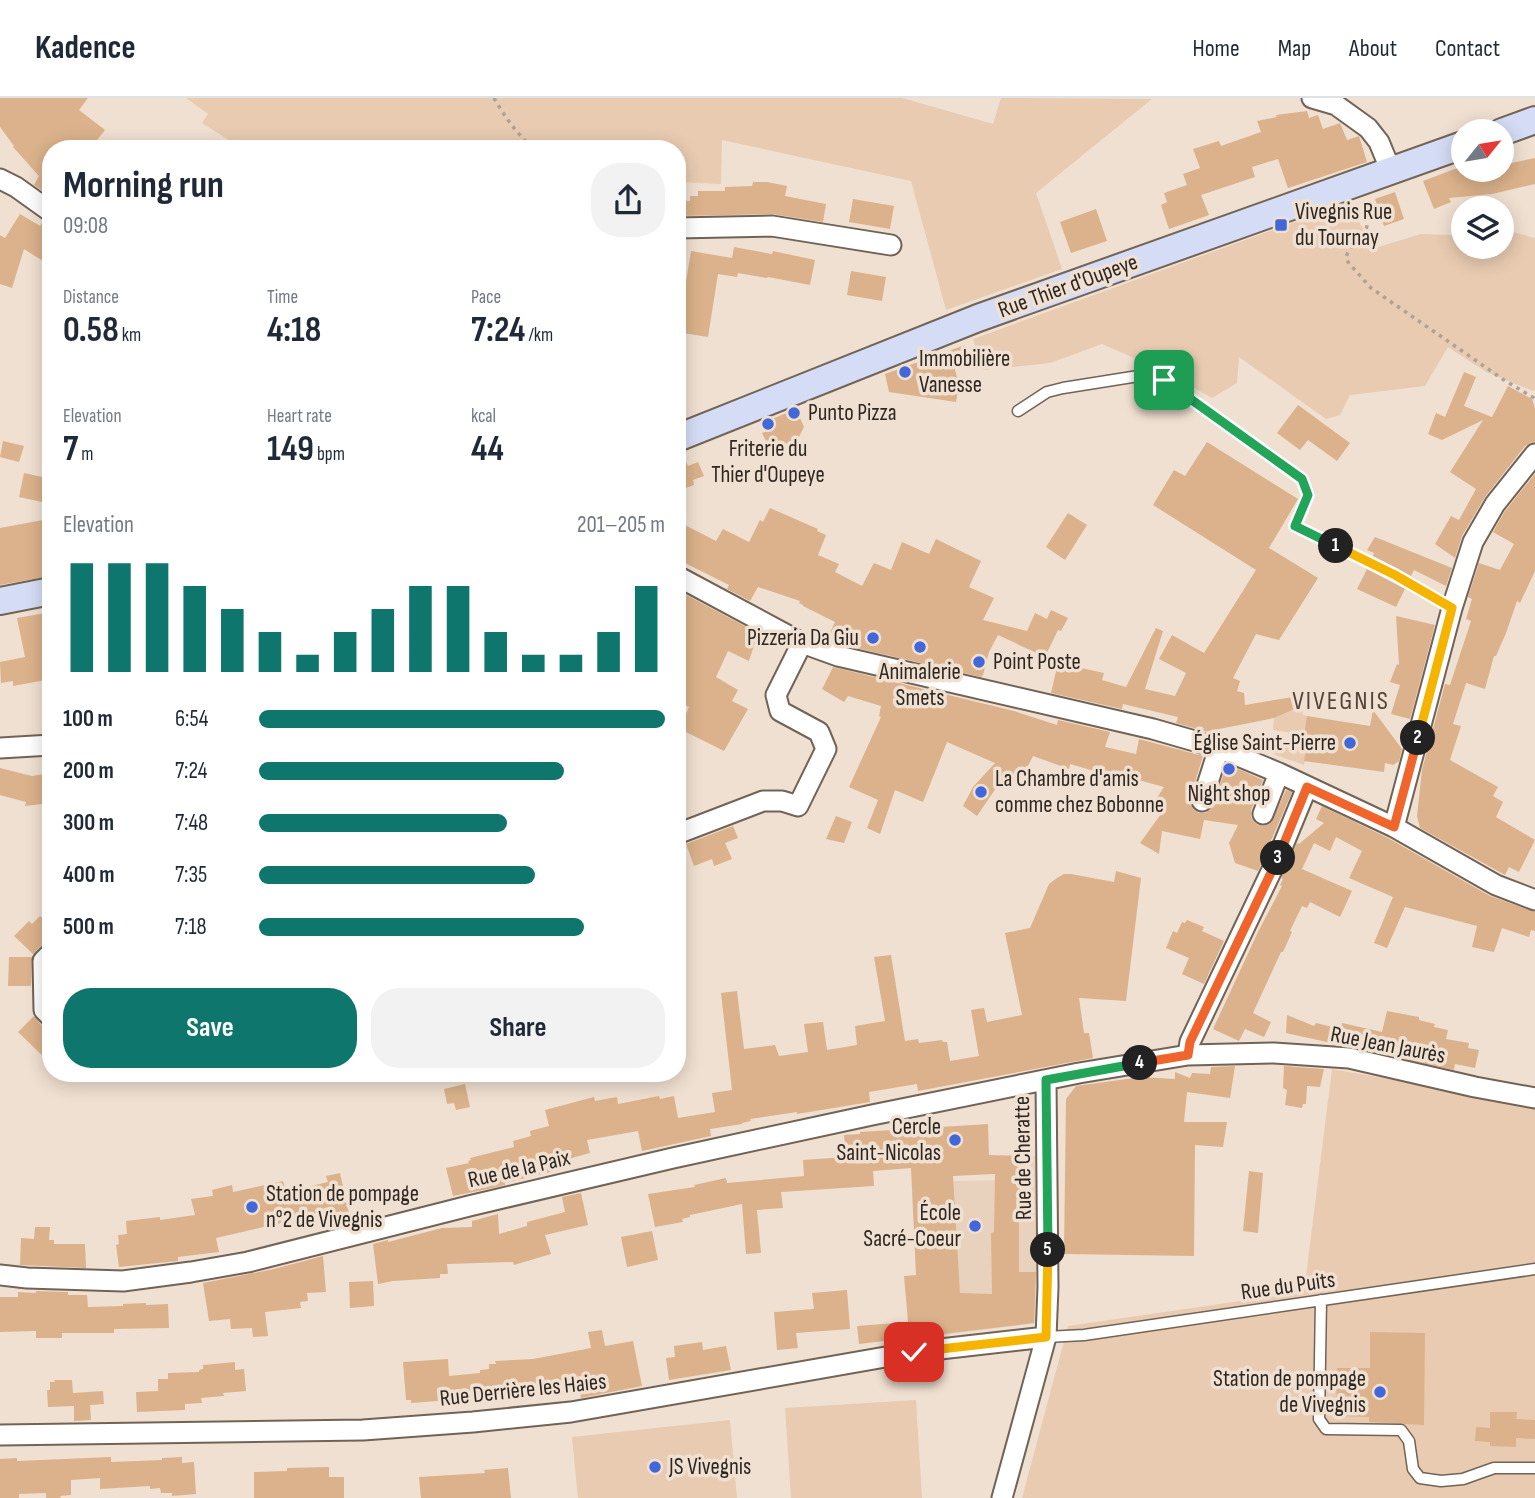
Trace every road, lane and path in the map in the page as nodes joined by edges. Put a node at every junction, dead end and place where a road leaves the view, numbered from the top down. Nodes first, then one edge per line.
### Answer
1 (494, 98) edge
2 (1312, 98) edge
3 (1535, 120) edge
4 (1514, 128) edge
5 (524, 140) edge
6 (1451, 150) edge
7 (1391, 172) junction
8 (0, 179) edge
9 (1353, 204) dead end
10 (42, 206) edge
11 (686, 228) edge
12 (891, 245) dead end
13 (1535, 401) edge
14 (1018, 411) dead end
15 (686, 434) edge
16 (1535, 454) edge
17 (686, 581) edge
18 (42, 593) edge
19 (0, 601) edge
20 (1452, 608) junction
21 (802, 643) junction
22 (42, 746) edge
23 (0, 748) edge
24 (1219, 748) junction
25 (1279, 774) junction
26 (1307, 787) junction
27 (1202, 801) dead end
28 (1263, 814) dead end
29 (1394, 827) junction
30 (686, 831) edge
31 (1535, 900) edge
32 (1188, 1055) junction
33 (1046, 1080) junction
34 (1535, 1098) edge
35 (1535, 1269) edge
36 (0, 1275) edge
37 (1321, 1300) junction
38 (1046, 1337) junction
39 (0, 1435) edge
40 (1535, 1468) edge
41 (1002, 1498) edge

1 - 5 path
2 - 7 street
3 - 4 main road
6 - 7 main road, Rue Thier d'Oupeye
7 - 15 main road, Rue Thier d'Oupeye
8 - 10 street
9 - 13 path
11 - 12 street
14 - 20 lane
16 - 20 street
17 - 21 street
18 - 19 main road
20 - 29 street
21 - 24 street
21 - 30 street
22 - 23 street
24 - 25 street
24 - 27 street
25 - 26 street
25 - 28 street
26 - 29 street
26 - 32 street
29 - 31 street
32 - 33 street, Rue de Cheratte
32 - 34 street, Rue Jean Jaurès
33 - 36 street, Rue de la Paix
33 - 38 street, Rue de Cheratte
35 - 37 lane, Rue du Puits
37 - 38 lane, Rue du Puits
37 - 40 lane
38 - 39 street, Rue Derrière les Haies
38 - 41 street, Rue de Cheratte

